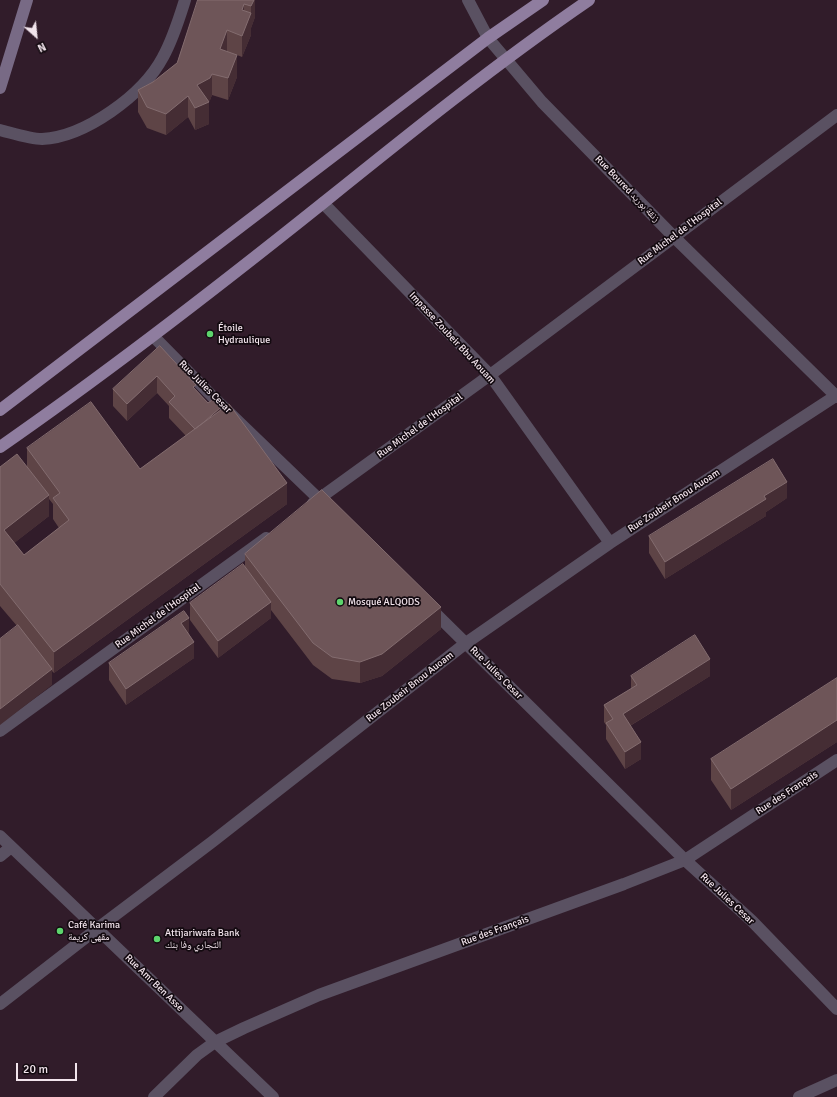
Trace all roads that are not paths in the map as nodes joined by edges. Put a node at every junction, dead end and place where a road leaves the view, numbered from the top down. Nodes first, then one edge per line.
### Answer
1 (27, 0) edge
2 (185, 0) edge
3 (468, 0) edge
4 (543, 0) edge
5 (589, 0) edge
6 (488, 38) junction
7 (505, 60) junction
8 (0, 88) edge
9 (837, 115) edge
10 (0, 130) edge
11 (323, 203) junction
12 (674, 237) junction
13 (154, 337) junction
14 (490, 375) junction
15 (837, 396) edge
16 (0, 410) edge
17 (0, 447) edge
18 (319, 499) junction
19 (306, 509) edge
20 (330, 510) edge
21 (274, 532) edge
22 (610, 543) junction
23 (421, 599) edge
24 (466, 643) junction
25 (0, 731) edge
26 (837, 760) edge
27 (0, 836) edge
28 (11, 847) junction
29 (0, 856) edge
30 (686, 860) junction
31 (98, 928) junction
32 (0, 1004) edge
33 (837, 1009) edge
34 (215, 1042) junction
35 (837, 1080) edge
36 (154, 1097) edge
37 (272, 1097) edge
38 (799, 1097) edge

1 - 8 main road
2 - 10 street
3 - 6 street, Rue Boured زنقة بوريد
4 - 6 main road
5 - 7 main road
6 - 7 street, Rue Boured زنقة بوريد
6 - 16 main road
7 - 11 main road
7 - 12 street, Rue Boured زنقة بوريد
9 - 12 street, Rue Michel de l'Hospital
11 - 13 main road
11 - 14 street, Impasse Zoubeir Bbu Aouam
12 - 14 street, Rue Michel de l'Hospital
12 - 15 street, Rue Boured زنقة بوريد
13 - 17 main road
13 - 18 street, Rue Julies Cesar
14 - 18 street, Rue Michel de l'Hospital
14 - 22 street, Impasse Zoubeir Bbu Aouam
15 - 22 street, Rue Zoubeir Bnou Auoam
18 - 19 street, Rue Michel de l'Hospital
18 - 20 street, Rue Julies Cesar
21 - 25 street, Rue Michel de l'Hospital
22 - 24 street, Rue Zoubeir Bnou Auoam
23 - 24 street, Rue Julies Cesar
24 - 30 street, Rue Julies Cesar
24 - 31 street, Rue Zoubeir Bnou Auoam
26 - 30 street, Rue des Français
27 - 28 street, Rue Amr Ben Asse
28 - 29 street
28 - 31 street, Rue Amr Ben Asse
30 - 33 street, Rue Julies Cesar
30 - 34 street, Rue des Français
31 - 32 street, Rue Zoubeir Bnou Auoam
31 - 34 street, Rue Amr Ben Asse
34 - 36 street, Rue des Français
34 - 37 street, Rue Amr Ben Asse
35 - 38 street

